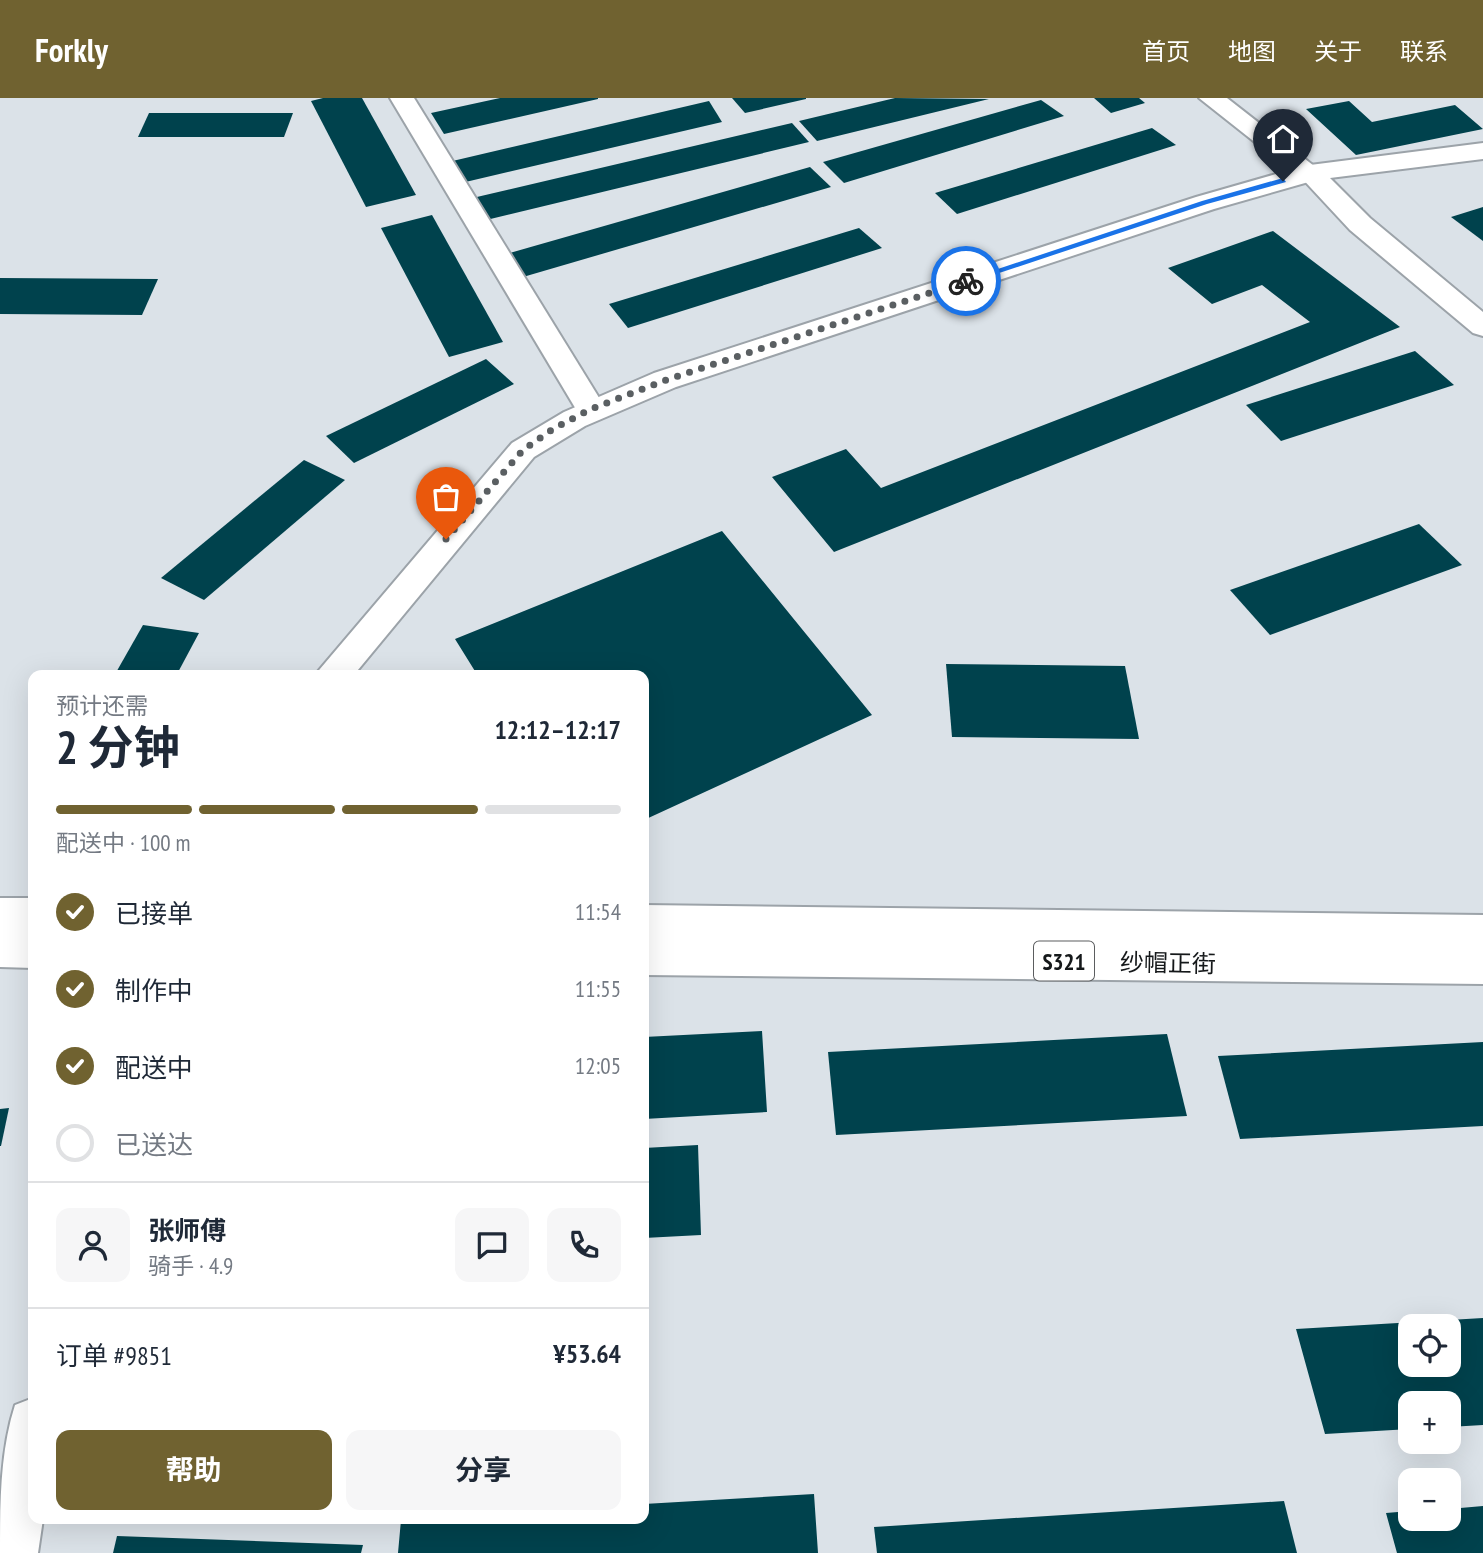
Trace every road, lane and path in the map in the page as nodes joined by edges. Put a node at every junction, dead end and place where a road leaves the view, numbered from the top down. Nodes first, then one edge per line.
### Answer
1 (402, 98) edge
2 (1211, 98) edge
3 (1483, 151) edge
4 (1310, 173) junction
5 (1483, 327) edge
6 (591, 409) junction
7 (337, 670) edge
8 (0, 915) edge
9 (28, 915) edge
10 (649, 922) edge
11 (1483, 932) edge
12 (0, 949) edge
13 (28, 950) edge
14 (649, 957) edge
15 (1483, 966) edge
16 (28, 1454) edge
17 (12, 1553) edge

1 - 6 main road
2 - 4 main road
3 - 4 main road
4 - 5 main road
4 - 6 main road
6 - 7 main road
8 - 9 main road
10 - 11 main road, 纱帽正街 / S321
12 - 13 main road
14 - 15 main road, 纱帽正街 / S321
16 - 17 main road

